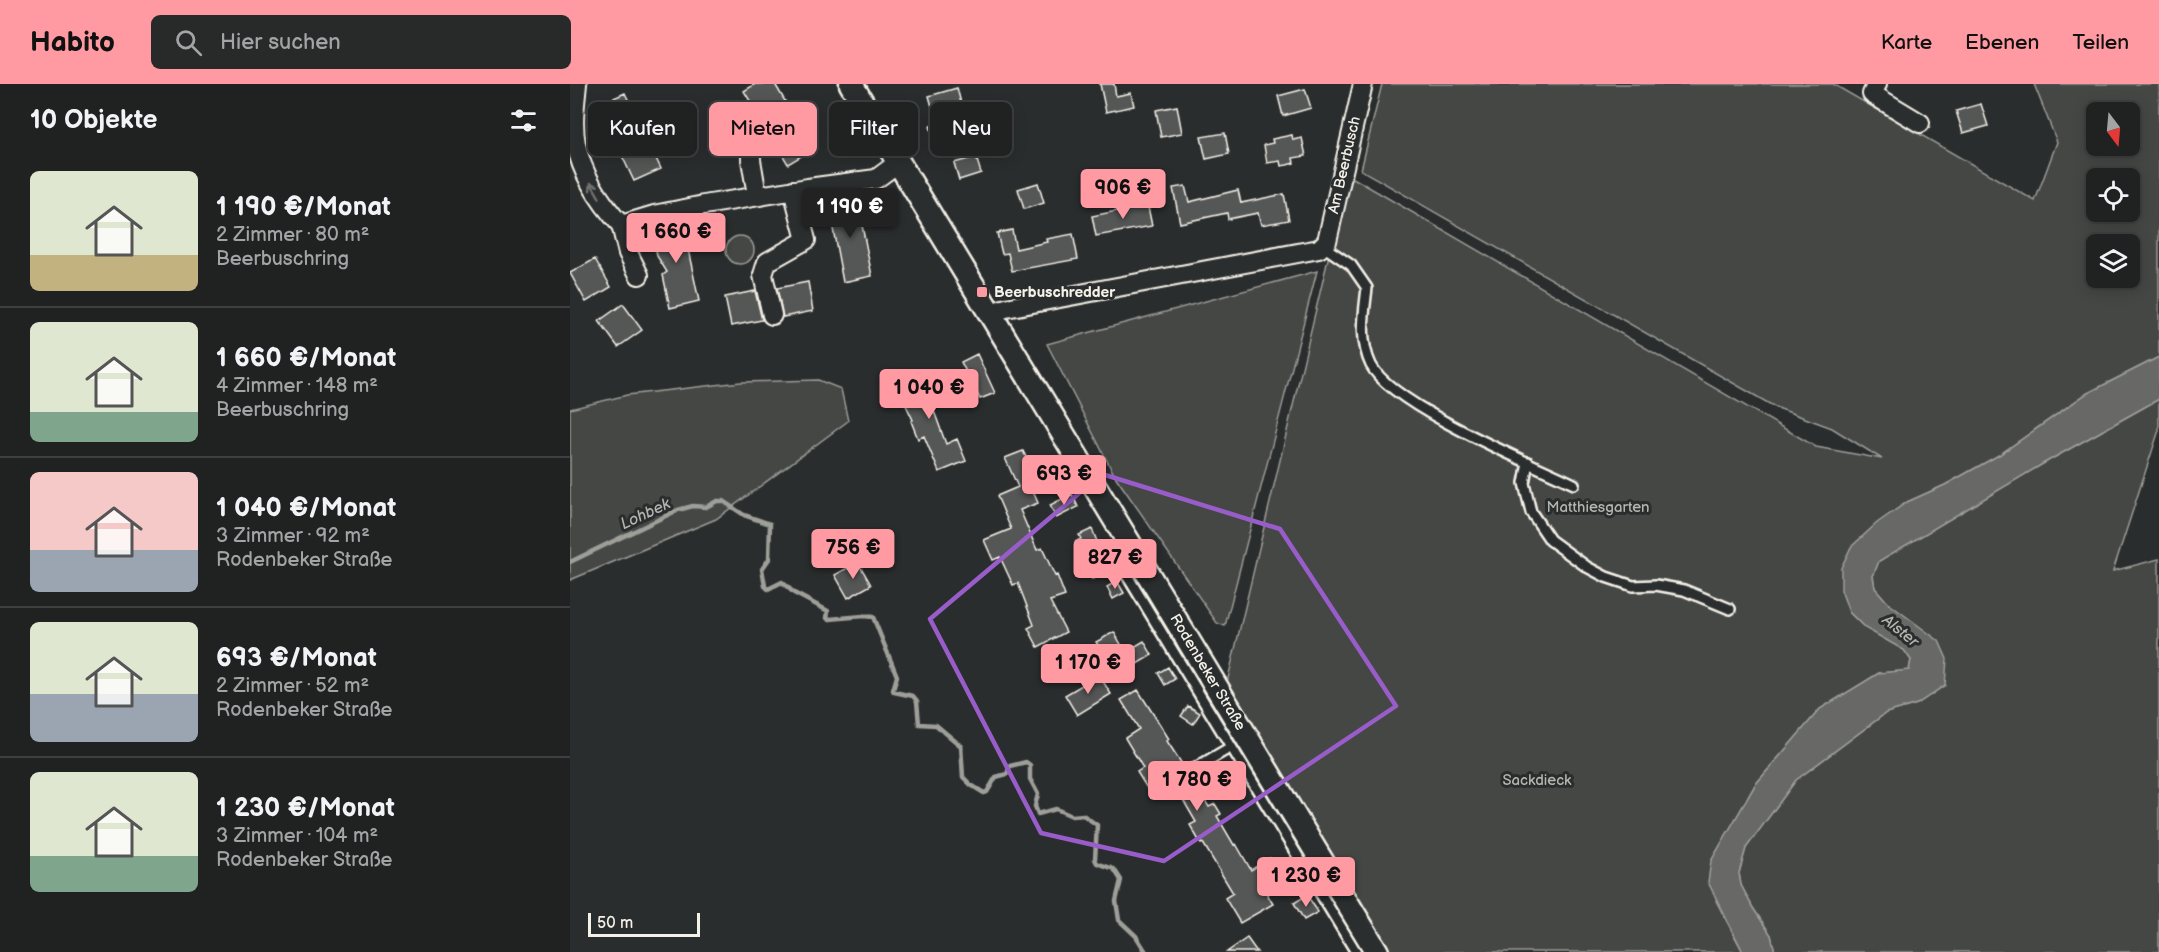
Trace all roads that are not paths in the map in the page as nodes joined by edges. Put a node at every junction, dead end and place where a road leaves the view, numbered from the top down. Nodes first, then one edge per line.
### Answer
1 (577, 84) edge
2 (851, 84) edge
3 (1363, 84) edge
4 (1877, 84) edge
5 (1920, 123) dead end
6 (751, 156) edge
7 (898, 162) junction
8 (793, 190) junction
9 (757, 195) junction
10 (621, 225) junction
11 (1323, 246) junction
12 (639, 275) dead end
13 (990, 313) junction
14 (772, 315) dead end
15 (1528, 462) junction
16 (1574, 484) dead end
17 (1119, 525) junction
18 (1730, 609) dead end
19 (1231, 747) junction
20 (1190, 771) dead end
21 (1356, 952) edge
22 (1377, 952) edge

10 -> 1 street
2 - 7 street, Rodenbeker Straße
3 - 11 street, Am Beerbusch
4 - 5 street
6 - 9 street
7 - 8 street
7 - 13 street, Rodenbeker Straße
8 - 9 street
8 - 14 street
9 - 10 street
10 - 12 street
11 - 13 street
11 - 15 lane
13 - 17 street, Rodenbeker Straße
15 - 16 lane
15 - 18 lane
17 - 19 lane
17 - 22 street, Rodenbeker Straße
19 - 20 lane
19 - 21 lane

